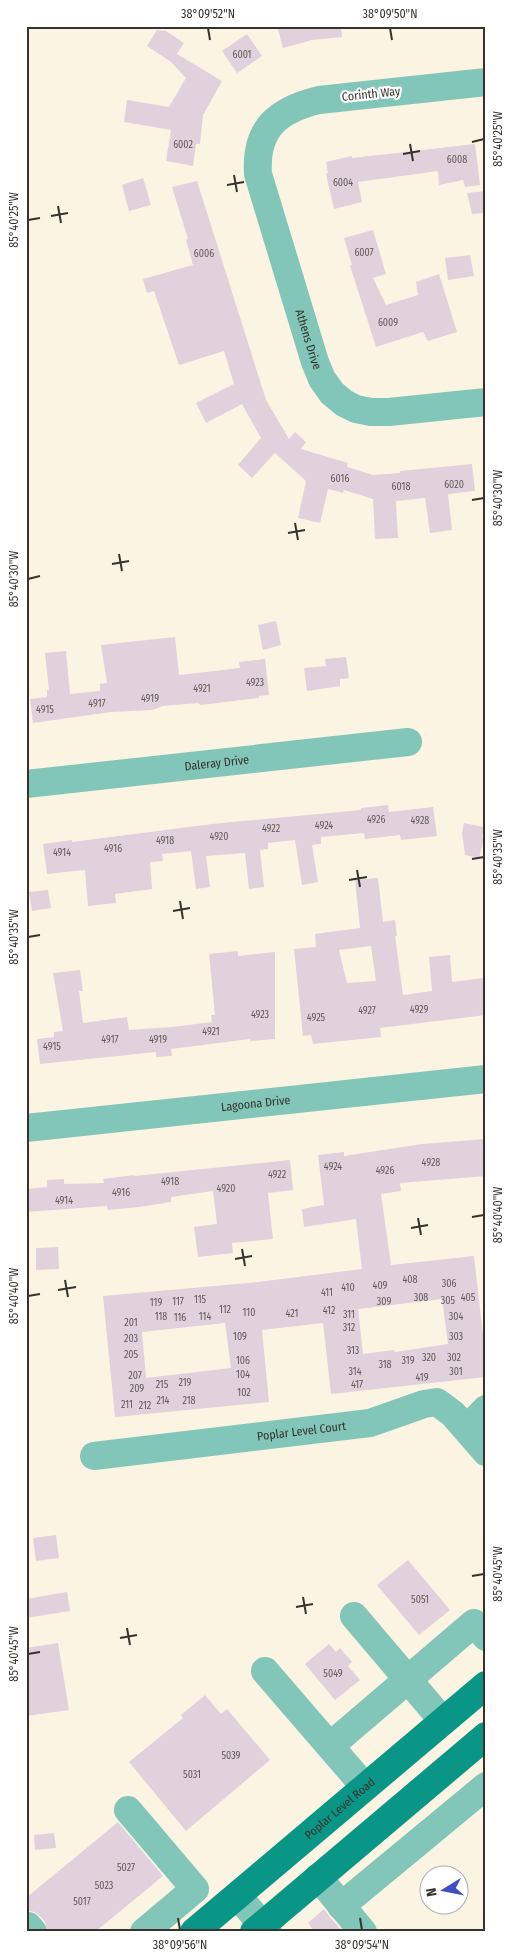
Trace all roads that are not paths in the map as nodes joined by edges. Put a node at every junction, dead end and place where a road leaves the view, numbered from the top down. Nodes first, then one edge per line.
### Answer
1 (486, 82) edge
2 (267, 130) joint
3 (486, 402) edge
4 (408, 742) dead end
5 (26, 784) edge
6 (486, 1079) edge
7 (26, 1128) edge
8 (486, 1409) edge
9 (467, 1429) junction
10 (486, 1452) edge
11 (94, 1456) dead end
12 (354, 1616) dead end
13 (486, 1637) edge
14 (265, 1671) dead end
15 (408, 1680) junction
16 (486, 1685) edge
17 (443, 1721) junction
18 (486, 1736) edge
19 (330, 1746) junction
20 (486, 1786) edge
21 (365, 1787) junction
22 (128, 1810) dead end
23 (318, 1877) junction
24 (238, 1896) junction
25 (341, 1906) junction
26 (170, 1910) junction
27 (26, 1926) edge
28 (261, 1929) edge
29 (33, 1932) edge
30 (144, 1932) edge
31 (189, 1932) edge
32 (194, 1932) edge
33 (363, 1932) edge

1 - 2 street, Corinth Way
2 - 3 street, Athens Drive
4 - 5 street, Daleray Drive
6 - 7 street, Lagoona Drive
8 - 9 street
9 - 10 street, Poplar Level Court
9 - 11 street, Poplar Level Court
12 - 15 street
13 - 15 street
14 - 19 street
15 - 17 street
15 - 19 street
16 - 17 main road, Poplar Level Road
17 - 21 main road, Poplar Level Road
18 - 23 main road
19 - 21 street
20 - 25 street
21 - 24 main road, Poplar Level Road
22 - 26 street
23 - 25 street
23 - 28 main road
24 - 28 street
24 - 32 main road, Poplar Level Road
25 - 33 street
26 - 30 street
26 - 31 street
27 - 29 street

